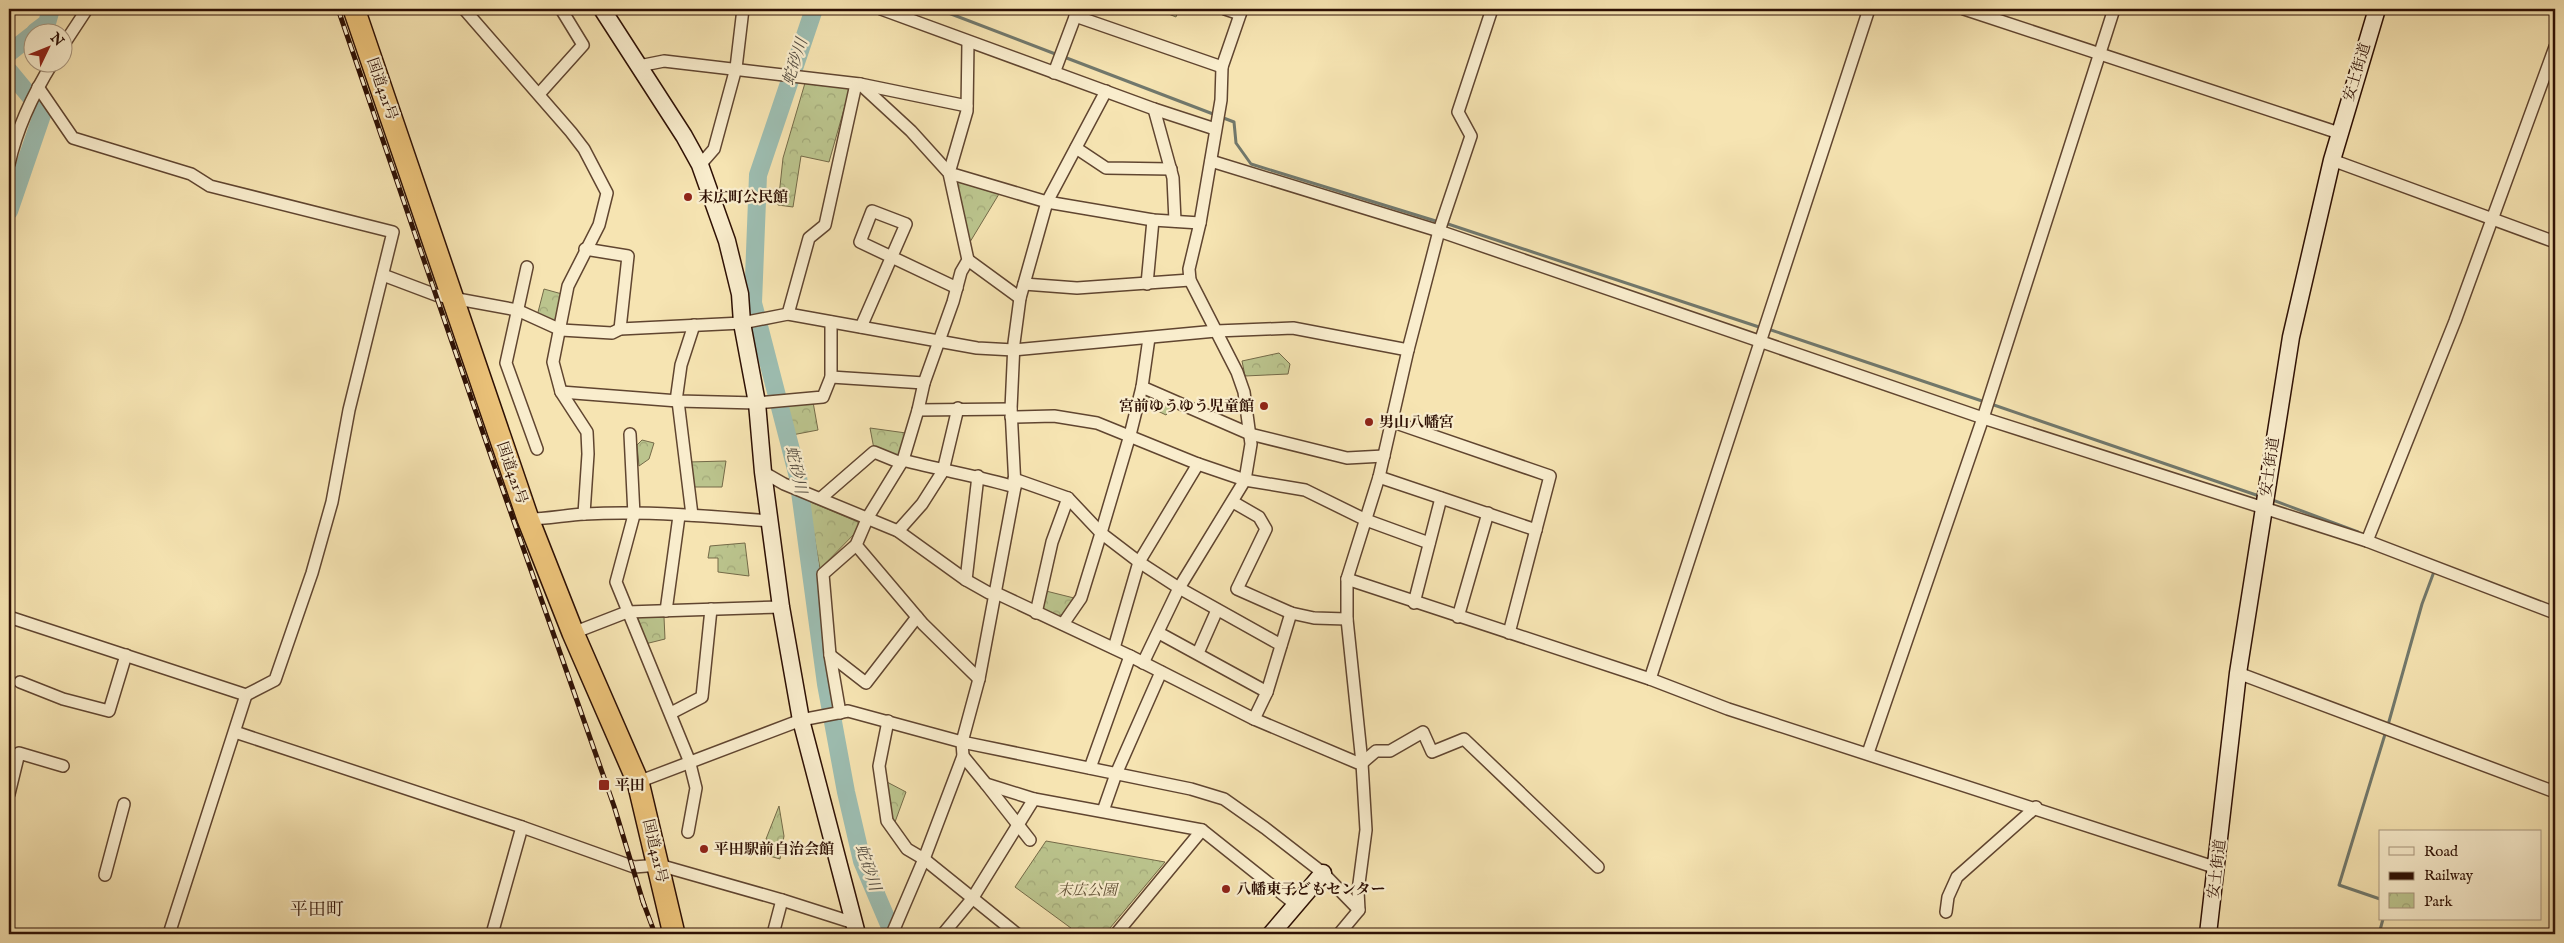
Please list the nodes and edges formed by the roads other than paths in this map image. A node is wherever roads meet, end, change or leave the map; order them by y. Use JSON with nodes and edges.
{"nodes":[{"id":1,"x":87,"y":9,"type":"edge"},
{"id":2,"x":354,"y":9,"type":"edge"},
{"id":3,"x":464,"y":9,"type":"edge"},
{"id":4,"x":561,"y":9,"type":"edge"},
{"id":5,"x":602,"y":9,"type":"edge"},
{"id":6,"x":743,"y":9,"type":"edge"},
{"id":7,"x":1225,"y":9,"type":"edge"},
{"id":8,"x":1492,"y":9,"type":"edge"},
{"id":9,"x":1869,"y":9,"type":"edge"},
{"id":10,"x":1964,"y":9,"type":"edge"},
{"id":11,"x":2114,"y":9,"type":"edge"},
{"id":12,"x":2377,"y":9,"type":"edge"},
{"id":13,"x":888,"y":10,"type":"edge"},
{"id":14,"x":1241,"y":11,"type":"edge"},
{"id":15,"x":1076,"y":12,"type":"edge"},
{"id":16,"x":72,"y":32,"type":"edge"},
{"id":17,"x":968,"y":42,"type":"junction"},
{"id":18,"x":2555,"y":47,"type":"edge"},
{"id":19,"x":2100,"y":54,"type":"junction"},
{"id":20,"x":639,"y":66,"type":"junction"},
{"id":21,"x":1222,"y":67,"type":"junction"},
{"id":22,"x":736,"y":68,"type":"junction"},
{"id":23,"x":47,"y":72,"type":"edge"},
{"id":24,"x":1054,"y":73,"type":"junction"},
{"id":25,"x":858,"y":84,"type":"junction"},
{"id":26,"x":38,"y":87,"type":"junction"},
{"id":27,"x":1106,"y":91,"type":"junction"},
{"id":28,"x":539,"y":94,"type":"junction"},
{"id":29,"x":967,"y":106,"type":"junction"},
{"id":30,"x":1154,"y":110,"type":"junction"},
{"id":31,"x":1215,"y":128,"type":"junction"},
{"id":32,"x":2339,"y":133,"type":"junction"},
{"id":33,"x":1076,"y":148,"type":"junction"},
{"id":34,"x":1211,"y":160,"type":"junction"},
{"id":35,"x":2332,"y":160,"type":"junction"},
{"id":36,"x":9,"y":164,"type":"edge"},
{"id":37,"x":700,"y":165,"type":"junction"},
{"id":38,"x":1171,"y":170,"type":"junction"},
{"id":39,"x":949,"y":173,"type":"junction"},
{"id":40,"x":1046,"y":202,"type":"junction"},
{"id":41,"x":2493,"y":218,"type":"junction"},
{"id":42,"x":1153,"y":220,"type":"junction"},
{"id":43,"x":1175,"y":221,"type":"junction"},
{"id":44,"x":1200,"y":223,"type":"junction"},
{"id":45,"x":1439,"y":231,"type":"junction"},
{"id":46,"x":2555,"y":242,"type":"edge"},
{"id":47,"x":585,"y":249,"type":"junction"},
{"id":48,"x":968,"y":260,"type":"junction"},
{"id":49,"x":527,"y":267,"type":"dead end"},
{"id":50,"x":383,"y":275,"type":"junction"},
{"id":51,"x":1190,"y":280,"type":"junction"},
{"id":52,"x":1024,"y":284,"type":"junction"},
{"id":53,"x":1147,"y":284,"type":"junction"},
{"id":54,"x":956,"y":288,"type":"junction"},
{"id":55,"x":1020,"y":298,"type":"junction"},
{"id":56,"x":454,"y":299,"type":"junction"},
{"id":57,"x":517,"y":310,"type":"junction"},
{"id":58,"x":788,"y":314,"type":"junction"},
{"id":59,"x":831,"y":322,"type":"junction"},
{"id":60,"x":742,"y":323,"type":"junction"},
{"id":61,"x":694,"y":325,"type":"junction"},
{"id":62,"x":861,"y":327,"type":"junction"},
{"id":63,"x":620,"y":329,"type":"junction"},
{"id":64,"x":561,"y":330,"type":"junction"},
{"id":65,"x":1216,"y":331,"type":"junction"},
{"id":66,"x":1149,"y":338,"type":"junction"},
{"id":67,"x":1760,"y":340,"type":"junction"},
{"id":68,"x":938,"y":342,"type":"junction"},
{"id":69,"x":1014,"y":350,"type":"junction"},
{"id":70,"x":1408,"y":350,"type":"junction"},
{"id":71,"x":832,"y":377,"type":"junction"},
{"id":72,"x":924,"y":383,"type":"junction"},
{"id":73,"x":1142,"y":387,"type":"junction"},
{"id":74,"x":561,"y":392,"type":"junction"},
{"id":75,"x":677,"y":401,"type":"junction"},
{"id":76,"x":758,"y":403,"type":"junction"},
{"id":77,"x":958,"y":408,"type":"junction"},
{"id":78,"x":918,"y":410,"type":"junction"},
{"id":79,"x":1011,"y":413,"type":"junction"},
{"id":80,"x":1983,"y":418,"type":"junction"},
{"id":81,"x":1393,"y":422,"type":"junction"},
{"id":82,"x":630,"y":434,"type":"dead end"},
{"id":83,"x":1250,"y":434,"type":"junction"},
{"id":84,"x":1130,"y":435,"type":"junction"},
{"id":85,"x":536,"y":449,"type":"dead end"},
{"id":86,"x":1384,"y":456,"type":"junction"},
{"id":87,"x":902,"y":462,"type":"junction"},
{"id":88,"x":1198,"y":464,"type":"junction"},
{"id":89,"x":942,"y":471,"type":"junction"},
{"id":90,"x":763,"y":472,"type":"junction"},
{"id":91,"x":978,"y":476,"type":"junction"},
{"id":92,"x":1379,"y":477,"type":"junction"},
{"id":93,"x":1245,"y":480,"type":"junction"},
{"id":94,"x":1014,"y":483,"type":"junction"},
{"id":95,"x":821,"y":498,"type":"junction"},
{"id":96,"x":1068,"y":498,"type":"junction"},
{"id":97,"x":1441,"y":498,"type":"junction"},
{"id":98,"x":1233,"y":502,"type":"junction"},
{"id":99,"x":2264,"y":507,"type":"junction"},
{"id":100,"x":1488,"y":513,"type":"junction"},
{"id":101,"x":584,"y":514,"type":"junction"},
{"id":102,"x":634,"y":514,"type":"junction"},
{"id":103,"x":692,"y":515,"type":"junction"},
{"id":104,"x":679,"y":516,"type":"junction"},
{"id":105,"x":868,"y":517,"type":"junction"},
{"id":106,"x":528,"y":519,"type":"junction"},
{"id":107,"x":1366,"y":520,"type":"junction"},
{"id":108,"x":770,"y":521,"type":"junction"},
{"id":109,"x":1536,"y":530,"type":"junction"},
{"id":110,"x":898,"y":531,"type":"junction"},
{"id":111,"x":1101,"y":533,"type":"junction"},
{"id":112,"x":2367,"y":541,"type":"junction"},
{"id":113,"x":1429,"y":543,"type":"junction"},
{"id":114,"x":856,"y":545,"type":"junction"},
{"id":115,"x":1140,"y":562,"type":"junction"},
{"id":116,"x":1347,"y":579,"type":"junction"},
{"id":117,"x":966,"y":580,"type":"junction"},
{"id":118,"x":1179,"y":588,"type":"junction"},
{"id":119,"x":996,"y":593,"type":"junction"},
{"id":120,"x":1414,"y":603,"type":"junction"},
{"id":121,"x":781,"y":608,"type":"junction"},
{"id":122,"x":711,"y":609,"type":"junction"},
{"id":123,"x":1217,"y":610,"type":"junction"},
{"id":124,"x":666,"y":611,"type":"junction"},
{"id":125,"x":627,"y":612,"type":"junction"},
{"id":126,"x":1036,"y":613,"type":"junction"},
{"id":127,"x":1291,"y":613,"type":"junction"},
{"id":128,"x":2555,"y":613,"type":"edge"},
{"id":129,"x":9,"y":617,"type":"edge"},
{"id":130,"x":918,"y":617,"type":"junction"},
{"id":131,"x":1458,"y":617,"type":"junction"},
{"id":132,"x":1347,"y":619,"type":"junction"},
{"id":133,"x":1063,"y":624,"type":"junction"},
{"id":134,"x":573,"y":633,"type":"junction"},
{"id":135,"x":1159,"y":633,"type":"junction"},
{"id":136,"x":1509,"y":633,"type":"junction"},
{"id":137,"x":1280,"y":645,"type":"junction"},
{"id":138,"x":1114,"y":648,"type":"junction"},
{"id":139,"x":1198,"y":653,"type":"junction"},
{"id":140,"x":126,"y":654,"type":"junction"},
{"id":141,"x":830,"y":656,"type":"junction"},
{"id":142,"x":1130,"y":656,"type":"junction"},
{"id":143,"x":1143,"y":662,"type":"junction"},
{"id":144,"x":1161,"y":672,"type":"junction"},
{"id":145,"x":2238,"y":673,"type":"junction"},
{"id":146,"x":979,"y":679,"type":"junction"},
{"id":147,"x":1650,"y":679,"type":"junction"},
{"id":148,"x":20,"y":682,"type":"dead end"},
{"id":149,"x":1267,"y":692,"type":"junction"},
{"id":150,"x":246,"y":695,"type":"junction"},
{"id":151,"x":671,"y":713,"type":"junction"},
{"id":152,"x":837,"y":714,"type":"junction"},
{"id":153,"x":1254,"y":719,"type":"junction"},
{"id":154,"x":801,"y":720,"type":"junction"},
{"id":155,"x":888,"y":721,"type":"junction"},
{"id":156,"x":235,"y":732,"type":"junction"},
{"id":157,"x":962,"y":742,"type":"junction"},
{"id":158,"x":1868,"y":753,"type":"junction"},
{"id":159,"x":963,"y":756,"type":"junction"},
{"id":160,"x":689,"y":760,"type":"junction"},
{"id":161,"x":1362,"y":763,"type":"junction"},
{"id":162,"x":62,"y":766,"type":"dead end"},
{"id":163,"x":1090,"y":768,"type":"junction"},
{"id":164,"x":1116,"y":774,"type":"junction"},
{"id":165,"x":638,"y":782,"type":"junction"},
{"id":166,"x":986,"y":784,"type":"junction"},
{"id":167,"x":2555,"y":792,"type":"edge"},
{"id":168,"x":9,"y":794,"type":"edge"},
{"id":169,"x":1034,"y":798,"type":"junction"},
{"id":170,"x":124,"y":804,"type":"dead end"},
{"id":171,"x":2036,"y":807,"type":"junction"},
{"id":172,"x":1103,"y":811,"type":"junction"},
{"id":173,"x":1017,"y":826,"type":"junction"},
{"id":174,"x":522,"y":827,"type":"junction"},
{"id":175,"x":1202,"y":830,"type":"junction"},
{"id":176,"x":688,"y":832,"type":"dead end"},
{"id":177,"x":1030,"y":840,"type":"dead end"},
{"id":178,"x":924,"y":859,"type":"junction"},
{"id":179,"x":659,"y":865,"type":"junction"},
{"id":180,"x":1598,"y":867,"type":"dead end"},
{"id":181,"x":2217,"y":868,"type":"junction"},
{"id":182,"x":1323,"y":873,"type":"junction"},
{"id":183,"x":105,"y":875,"type":"dead end"},
{"id":184,"x":972,"y":899,"type":"junction"},
{"id":185,"x":782,"y":900,"type":"junction"},
{"id":186,"x":1296,"y":904,"type":"junction"},
{"id":187,"x":1359,"y":910,"type":"junction"},
{"id":188,"x":1946,"y":912,"type":"dead end"},
{"id":189,"x":856,"y":929,"type":"edge"},
{"id":190,"x":169,"y":934,"type":"edge"},
{"id":191,"x":492,"y":934,"type":"edge"},
{"id":192,"x":674,"y":934,"type":"edge"},
{"id":193,"x":773,"y":934,"type":"edge"},
{"id":194,"x":892,"y":934,"type":"edge"},
{"id":195,"x":943,"y":934,"type":"edge"},
{"id":196,"x":1017,"y":934,"type":"edge"},
{"id":197,"x":1116,"y":934,"type":"edge"},
{"id":198,"x":1271,"y":934,"type":"edge"},
{"id":199,"x":1339,"y":934,"type":"edge"},
{"id":200,"x":2208,"y":934,"type":"edge"}],
"edges":[{"from":1,"to":16,"type":"street"},
{"from":2,"to":56,"type":"highway","name":"国道421号"},
{"from":3,"to":28,"type":"street"},
{"from":4,"to":28,"type":"street"},
{"from":5,"to":20,"type":"street"},
{"from":6,"to":22,"type":"street"},
{"from":7,"to":14,"type":"street"},
{"from":8,"to":45,"type":"street"},
{"from":9,"to":67,"type":"street"},
{"from":10,"to":19,"type":"street"},
{"from":11,"to":19,"type":"street"},
{"from":12,"to":32,"type":"street","name":"安土街道"},
{"from":13,"to":17,"type":"street"},
{"from":14,"to":21,"type":"street"},
{"from":15,"to":21,"type":"street"},
{"from":15,"to":24,"type":"street"},
{"from":17,"to":24,"type":"street"},
{"from":17,"to":29,"type":"street"},
{"from":18,"to":41,"type":"street"},
{"from":19,"to":32,"type":"street"},
{"from":19,"to":80,"type":"street"},
{"from":20,"to":22,"type":"street"},
{"from":20,"to":37,"type":"street"},
{"from":21,"to":31,"type":"street"},
{"from":22,"to":25,"type":"street"},
{"from":22,"to":37,"type":"street"},
{"from":23,"to":26,"type":"street"},
{"from":24,"to":27,"type":"street"},
{"from":25,"to":29,"type":"street"},
{"from":25,"to":39,"type":"street"},
{"from":25,"to":58,"type":"street"},
{"from":26,"to":36,"type":"street"},
{"from":26,"to":50,"type":"street"},
{"from":27,"to":30,"type":"street"},
{"from":27,"to":33,"type":"street"},
{"from":28,"to":47,"type":"street"},
{"from":29,"to":39,"type":"street"},
{"from":30,"to":31,"type":"street"},
{"from":30,"to":38,"type":"street"},
{"from":31,"to":34,"type":"street"},
{"from":32,"to":35,"type":"street","name":"安土街道"},
{"from":33,"to":38,"type":"street"},
{"from":33,"to":40,"type":"street"},
{"from":34,"to":44,"type":"street"},
{"from":34,"to":45,"type":"street"},
{"from":35,"to":41,"type":"street"},
{"from":35,"to":99,"type":"street","name":"安土街道"},
{"from":37,"to":60,"type":"street"},
{"from":38,"to":43,"type":"street"},
{"from":39,"to":40,"type":"street"},
{"from":39,"to":48,"type":"street"},
{"from":40,"to":42,"type":"street"},
{"from":40,"to":52,"type":"street"},
{"from":41,"to":46,"type":"street"},
{"from":41,"to":112,"type":"street"},
{"from":42,"to":43,"type":"street"},
{"from":42,"to":53,"type":"street"},
{"from":43,"to":44,"type":"street"},
{"from":44,"to":51,"type":"street"},
{"from":45,"to":67,"type":"street"},
{"from":45,"to":70,"type":"street"},
{"from":47,"to":63,"type":"street"},
{"from":47,"to":64,"type":"street"},
{"from":48,"to":54,"type":"street"},
{"from":48,"to":55,"type":"street"},
{"from":49,"to":57,"type":"street"},
{"from":50,"to":56,"type":"street"},
{"from":50,"to":150,"type":"street"},
{"from":51,"to":53,"type":"street"},
{"from":51,"to":65,"type":"street"},
{"from":52,"to":53,"type":"street"},
{"from":52,"to":55,"type":"street"},
{"from":54,"to":62,"type":"street"},
{"from":54,"to":68,"type":"street"},
{"from":55,"to":69,"type":"street"},
{"from":56,"to":57,"type":"street"},
{"from":56,"to":106,"type":"highway","name":"国道421号"},
{"from":57,"to":64,"type":"street"},
{"from":57,"to":85,"type":"street"},
{"from":58,"to":59,"type":"street"},
{"from":58,"to":60,"type":"street"},
{"from":59,"to":62,"type":"street"},
{"from":59,"to":71,"type":"street"},
{"from":60,"to":61,"type":"street"},
{"from":60,"to":76,"type":"street"},
{"from":61,"to":63,"type":"street"},
{"from":61,"to":75,"type":"street"},
{"from":62,"to":68,"type":"street"},
{"from":63,"to":64,"type":"street"},
{"from":64,"to":74,"type":"street"},
{"from":65,"to":66,"type":"street"},
{"from":65,"to":70,"type":"street"},
{"from":65,"to":83,"type":"street"},
{"from":66,"to":69,"type":"street"},
{"from":66,"to":73,"type":"street"},
{"from":67,"to":80,"type":"street"},
{"from":67,"to":147,"type":"street"},
{"from":68,"to":69,"type":"street"},
{"from":68,"to":72,"type":"street"},
{"from":69,"to":79,"type":"street"},
{"from":70,"to":81,"type":"street"},
{"from":71,"to":72,"type":"street"},
{"from":71,"to":76,"type":"street"},
{"from":72,"to":78,"type":"street"},
{"from":73,"to":83,"type":"street"},
{"from":73,"to":84,"type":"street"},
{"from":74,"to":75,"type":"street"},
{"from":74,"to":101,"type":"street"},
{"from":75,"to":76,"type":"street"},
{"from":75,"to":103,"type":"street"},
{"from":76,"to":90,"type":"street"},
{"from":77,"to":78,"type":"street"},
{"from":77,"to":79,"type":"street"},
{"from":77,"to":89,"type":"street"},
{"from":78,"to":87,"type":"street"},
{"from":79,"to":84,"type":"street"},
{"from":79,"to":94,"type":"street"},
{"from":80,"to":99,"type":"street"},
{"from":80,"to":158,"type":"street"},
{"from":81,"to":86,"type":"street"},
{"from":81,"to":109,"type":"street"},
{"from":82,"to":102,"type":"street"},
{"from":83,"to":86,"type":"street"},
{"from":83,"to":93,"type":"street"},
{"from":84,"to":88,"type":"street"},
{"from":84,"to":111,"type":"street"},
{"from":86,"to":92,"type":"street"},
{"from":87,"to":89,"type":"street"},
{"from":87,"to":95,"type":"street"},
{"from":87,"to":105,"type":"street"},
{"from":88,"to":93,"type":"street"},
{"from":88,"to":115,"type":"street"},
{"from":89,"to":91,"type":"street"},
{"from":89,"to":110,"type":"street"},
{"from":90,"to":95,"type":"street"},
{"from":90,"to":108,"type":"street"},
{"from":91,"to":94,"type":"street"},
{"from":91,"to":117,"type":"street"},
{"from":92,"to":97,"type":"street"},
{"from":92,"to":107,"type":"street"},
{"from":93,"to":98,"type":"street"},
{"from":93,"to":107,"type":"street"},
{"from":94,"to":96,"type":"street"},
{"from":94,"to":119,"type":"street"},
{"from":95,"to":105,"type":"street"},
{"from":96,"to":111,"type":"street"},
{"from":96,"to":126,"type":"street"},
{"from":97,"to":100,"type":"street"},
{"from":97,"to":113,"type":"street"},
{"from":98,"to":118,"type":"street"},
{"from":98,"to":127,"type":"street"},
{"from":99,"to":112,"type":"street"},
{"from":99,"to":145,"type":"street","name":"安土街道"},
{"from":100,"to":109,"type":"street"},
{"from":100,"to":131,"type":"street"},
{"from":101,"to":102,"type":"street"},
{"from":101,"to":106,"type":"street"},
{"from":102,"to":104,"type":"street"},
{"from":102,"to":125,"type":"street"},
{"from":103,"to":104,"type":"street"},
{"from":103,"to":108,"type":"street"},
{"from":104,"to":124,"type":"street"},
{"from":105,"to":110,"type":"street"},
{"from":105,"to":114,"type":"street"},
{"from":106,"to":134,"type":"highway","name":"国道421号"},
{"from":107,"to":113,"type":"street"},
{"from":107,"to":116,"type":"street"},
{"from":108,"to":121,"type":"street"},
{"from":109,"to":136,"type":"street"},
{"from":110,"to":117,"type":"street"},
{"from":111,"to":115,"type":"street"},
{"from":111,"to":133,"type":"street"},
{"from":112,"to":128,"type":"street"},
{"from":113,"to":120,"type":"street"},
{"from":114,"to":130,"type":"street"},
{"from":114,"to":141,"type":"street"},
{"from":115,"to":118,"type":"street"},
{"from":115,"to":138,"type":"street"},
{"from":116,"to":120,"type":"street"},
{"from":116,"to":132,"type":"street"},
{"from":117,"to":119,"type":"street"},
{"from":118,"to":123,"type":"street"},
{"from":118,"to":135,"type":"street"},
{"from":119,"to":126,"type":"street"},
{"from":119,"to":146,"type":"street"},
{"from":120,"to":131,"type":"street"},
{"from":121,"to":122,"type":"street"},
{"from":121,"to":154,"type":"street"},
{"from":122,"to":124,"type":"street"},
{"from":122,"to":151,"type":"street"},
{"from":123,"to":137,"type":"street"},
{"from":123,"to":139,"type":"street"},
{"from":124,"to":125,"type":"street"},
{"from":125,"to":134,"type":"street"},
{"from":125,"to":151,"type":"street"},
{"from":126,"to":133,"type":"street"},
{"from":127,"to":132,"type":"street"},
{"from":127,"to":137,"type":"street"},
{"from":129,"to":140,"type":"street"},
{"from":130,"to":141,"type":"street"},
{"from":130,"to":146,"type":"street"},
{"from":131,"to":136,"type":"street"},
{"from":132,"to":161,"type":"street"},
{"from":133,"to":138,"type":"street"},
{"from":134,"to":165,"type":"highway","name":"国道421号"},
{"from":135,"to":139,"type":"street"},
{"from":135,"to":143,"type":"street"},
{"from":136,"to":147,"type":"street"},
{"from":137,"to":149,"type":"street"},
{"from":138,"to":142,"type":"street"},
{"from":139,"to":149,"type":"street"},
{"from":140,"to":148,"type":"street"},
{"from":140,"to":150,"type":"street"},
{"from":141,"to":152,"type":"street"},
{"from":142,"to":143,"type":"street"},
{"from":142,"to":163,"type":"street"},
{"from":143,"to":144,"type":"street"},
{"from":144,"to":153,"type":"street"},
{"from":144,"to":164,"type":"street"},
{"from":145,"to":167,"type":"street"},
{"from":145,"to":181,"type":"street","name":"安土街道"},
{"from":146,"to":157,"type":"street"},
{"from":147,"to":158,"type":"street"},
{"from":149,"to":153,"type":"street"},
{"from":150,"to":156,"type":"street"},
{"from":151,"to":160,"type":"street"},
{"from":152,"to":154,"type":"street"},
{"from":152,"to":155,"type":"street"},
{"from":153,"to":161,"type":"street"},
{"from":154,"to":160,"type":"street"},
{"from":154,"to":189,"type":"street"},
{"from":155,"to":157,"type":"street"},
{"from":155,"to":178,"type":"street"},
{"from":156,"to":174,"type":"street"},
{"from":156,"to":190,"type":"street"},
{"from":157,"to":159,"type":"street"},
{"from":157,"to":163,"type":"street"},
{"from":158,"to":171,"type":"street"},
{"from":159,"to":166,"type":"street"},
{"from":159,"to":178,"type":"street"},
{"from":160,"to":165,"type":"street"},
{"from":160,"to":176,"type":"street"},
{"from":161,"to":180,"type":"street"},
{"from":161,"to":187,"type":"street"},
{"from":162,"to":168,"type":"street"},
{"from":163,"to":164,"type":"street"},
{"from":164,"to":172,"type":"street"},
{"from":164,"to":182,"type":"street"},
{"from":165,"to":179,"type":"highway","name":"国道421号"},
{"from":166,"to":169,"type":"street"},
{"from":166,"to":173,"type":"street"},
{"from":169,"to":172,"type":"street"},
{"from":169,"to":173,"type":"street"},
{"from":170,"to":183,"type":"street"},
{"from":171,"to":181,"type":"street"},
{"from":171,"to":188,"type":"street"},
{"from":172,"to":175,"type":"street"},
{"from":173,"to":177,"type":"street"},
{"from":173,"to":184,"type":"street"},
{"from":174,"to":179,"type":"street"},
{"from":174,"to":191,"type":"street"},
{"from":175,"to":186,"type":"street"},
{"from":175,"to":197,"type":"street"},
{"from":178,"to":184,"type":"street"},
{"from":178,"to":194,"type":"street"},
{"from":179,"to":185,"type":"street"},
{"from":179,"to":192,"type":"highway","name":"国道421号"},
{"from":181,"to":200,"type":"street","name":"安土街道"},
{"from":182,"to":186,"type":"street"},
{"from":182,"to":187,"type":"street"},
{"from":184,"to":195,"type":"street"},
{"from":184,"to":196,"type":"street"},
{"from":185,"to":189,"type":"street"},
{"from":185,"to":193,"type":"street"},
{"from":186,"to":198,"type":"street"},
{"from":187,"to":199,"type":"street"}]}
